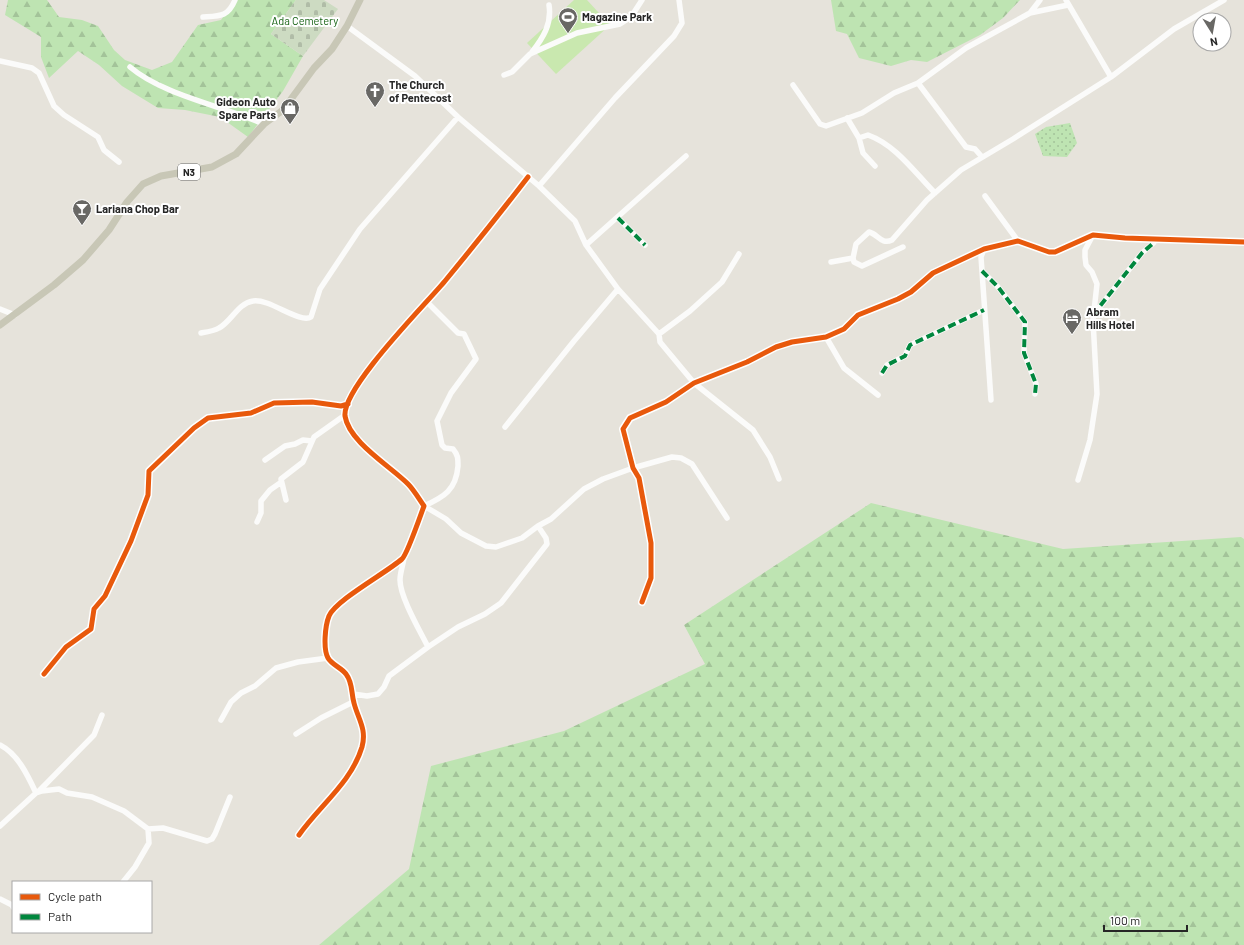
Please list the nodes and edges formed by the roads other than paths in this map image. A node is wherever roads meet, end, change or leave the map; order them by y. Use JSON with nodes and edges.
{"nodes":[{"id":1,"x":235,"y":0,"type":"edge"},
{"id":2,"x":360,"y":0,"type":"edge"},
{"id":3,"x":642,"y":0,"type":"edge"},
{"id":4,"x":679,"y":0,"type":"edge"},
{"id":5,"x":1040,"y":0,"type":"edge"},
{"id":6,"x":1224,"y":0,"type":"edge"},
{"id":7,"x":1067,"y":3,"type":"edge"},
{"id":8,"x":549,"y":5,"type":"dead end"},
{"id":9,"x":1030,"y":13,"type":"junction"},
{"id":10,"x":203,"y":17,"type":"dead end"},
{"id":11,"x":347,"y":26,"type":"junction"},
{"id":12,"x":530,"y":54,"type":"junction"},
{"id":13,"x":0,"y":61,"type":"edge"},
{"id":14,"x":130,"y":67,"type":"dead end"},
{"id":15,"x":504,"y":75,"type":"dead end"},
{"id":16,"x":1111,"y":77,"type":"junction"},
{"id":17,"x":918,"y":83,"type":"junction"},
{"id":18,"x":793,"y":84,"type":"dead end"},
{"id":19,"x":458,"y":117,"type":"junction"},
{"id":20,"x":847,"y":118,"type":"junction"},
{"id":21,"x":264,"y":124,"type":"junction"},
{"id":22,"x":859,"y":138,"type":"junction"},
{"id":23,"x":686,"y":156,"type":"dead end"},
{"id":24,"x":982,"y":157,"type":"junction"},
{"id":25,"x":120,"y":162,"type":"dead end"},
{"id":26,"x":875,"y":166,"type":"dead end"},
{"id":27,"x":528,"y":177,"type":"junction"},
{"id":28,"x":539,"y":186,"type":"junction"},
{"id":29,"x":935,"y":193,"type":"junction"},
{"id":30,"x":985,"y":196,"type":"dead end"},
{"id":31,"x":618,"y":218,"type":"junction"},
{"id":32,"x":1093,"y":235,"type":"junction"},
{"id":33,"x":1158,"y":239,"type":"junction"},
{"id":34,"x":1018,"y":241,"type":"junction"},
{"id":35,"x":1244,"y":242,"type":"edge"},
{"id":36,"x":586,"y":245,"type":"junction"},
{"id":37,"x":645,"y":245,"type":"dead end"},
{"id":38,"x":903,"y":247,"type":"dead end"},
{"id":39,"x":984,"y":250,"type":"junction"},
{"id":40,"x":739,"y":254,"type":"dead end"},
{"id":41,"x":974,"y":254,"type":"junction"},
{"id":42,"x":981,"y":256,"type":"junction"},
{"id":43,"x":853,"y":258,"type":"junction"},
{"id":44,"x":831,"y":262,"type":"dead end"},
{"id":45,"x":982,"y":271,"type":"junction"},
{"id":46,"x":618,"y":289,"type":"junction"},
{"id":47,"x":426,"y":301,"type":"junction"},
{"id":48,"x":0,"y":309,"type":"edge"},
{"id":49,"x":984,"y":310,"type":"junction"},
{"id":50,"x":15,"y":315,"type":"junction"},
{"id":51,"x":1093,"y":315,"type":"junction"},
{"id":52,"x":0,"y":325,"type":"edge"},
{"id":53,"x":201,"y":333,"type":"dead end"},
{"id":54,"x":659,"y":334,"type":"junction"},
{"id":55,"x":826,"y":337,"type":"junction"},
{"id":56,"x":882,"y":373,"type":"dead end"},
{"id":57,"x":694,"y":382,"type":"junction"},
{"id":58,"x":1035,"y":394,"type":"dead end"},
{"id":59,"x":878,"y":395,"type":"dead end"},
{"id":60,"x":991,"y":400,"type":"dead end"},
{"id":61,"x":348,"y":404,"type":"junction"},
{"id":62,"x":345,"y":415,"type":"junction"},
{"id":63,"x":505,"y":427,"type":"dead end"},
{"id":64,"x":312,"y":441,"type":"junction"},
{"id":65,"x":265,"y":460,"type":"dead end"},
{"id":66,"x":633,"y":468,"type":"junction"},
{"id":67,"x":779,"y":479,"type":"dead end"},
{"id":68,"x":1078,"y":480,"type":"dead end"},
{"id":69,"x":280,"y":483,"type":"junction"},
{"id":70,"x":286,"y":500,"type":"dead end"},
{"id":71,"x":424,"y":506,"type":"junction"},
{"id":72,"x":727,"y":518,"type":"dead end"},
{"id":73,"x":257,"y":522,"type":"dead end"},
{"id":74,"x":538,"y":526,"type":"junction"},
{"id":75,"x":404,"y":558,"type":"junction"},
{"id":76,"x":642,"y":602,"type":"dead end"},
{"id":77,"x":428,"y":647,"type":"junction"},
{"id":78,"x":328,"y":658,"type":"junction"},
{"id":79,"x":44,"y":674,"type":"dead end"},
{"id":80,"x":353,"y":694,"type":"junction"},
{"id":81,"x":353,"y":702,"type":"junction"},
{"id":82,"x":102,"y":715,"type":"dead end"},
{"id":83,"x":221,"y":720,"type":"dead end"},
{"id":84,"x":296,"y":734,"type":"dead end"},
{"id":85,"x":0,"y":745,"type":"edge"},
{"id":86,"x":36,"y":793,"type":"junction"},
{"id":87,"x":230,"y":797,"type":"dead end"},
{"id":88,"x":0,"y":826,"type":"edge"},
{"id":89,"x":148,"y":829,"type":"junction"},
{"id":90,"x":299,"y":835,"type":"dead end"},
{"id":91,"x":124,"y":881,"type":"edge"},
{"id":92,"x":0,"y":899,"type":"edge"},
{"id":93,"x":12,"y":905,"type":"edge"}],
"edges":[{"from":1,"to":10,"type":"street"},
{"from":2,"to":11,"type":"main road","number":"N3"},
{"from":3,"to":12,"type":"street"},
{"from":4,"to":28,"type":"street"},
{"from":5,"to":9,"type":"street"},
{"from":6,"to":16,"type":"street"},
{"from":7,"to":9,"type":"street"},
{"from":7,"to":16,"type":"street"},
{"from":8,"to":12,"type":"street"},
{"from":9,"to":17,"type":"street"},
{"from":11,"to":19,"type":"street"},
{"from":11,"to":21,"type":"main road","number":"N3"},
{"from":12,"to":15,"type":"street"},
{"from":13,"to":25,"type":"street"},
{"from":14,"to":21,"type":"street"},
{"from":16,"to":24,"type":"street"},
{"from":17,"to":20,"type":"street"},
{"from":17,"to":24,"type":"street"},
{"from":18,"to":20,"type":"street"},
{"from":19,"to":27,"type":"street"},
{"from":19,"to":53,"type":"street"},
{"from":20,"to":22,"type":"street"},
{"from":21,"to":50,"type":"main road","number":"N3"},
{"from":22,"to":26,"type":"street"},
{"from":22,"to":29,"type":"street"},
{"from":23,"to":31,"type":"street"},
{"from":24,"to":29,"type":"street"},
{"from":27,"to":28,"type":"street"},
{"from":27,"to":47,"type":"street"},
{"from":28,"to":36,"type":"street"},
{"from":29,"to":43,"type":"street"},
{"from":30,"to":34,"type":"street"},
{"from":31,"to":36,"type":"street"},
{"from":31,"to":37,"type":"street"},
{"from":32,"to":33,"type":"street"},
{"from":32,"to":34,"type":"street"},
{"from":32,"to":51,"type":"street"},
{"from":33,"to":35,"type":"street"},
{"from":33,"to":51,"type":"street"},
{"from":34,"to":39,"type":"street"},
{"from":36,"to":46,"type":"street"},
{"from":38,"to":43,"type":"street"},
{"from":39,"to":41,"type":"street"},
{"from":39,"to":42,"type":"street"},
{"from":40,"to":54,"type":"street"},
{"from":41,"to":42,"type":"street"},
{"from":41,"to":55,"type":"street"},
{"from":42,"to":45,"type":"street"},
{"from":43,"to":44,"type":"street"},
{"from":45,"to":49,"type":"street"},
{"from":45,"to":58,"type":"street"},
{"from":46,"to":54,"type":"street"},
{"from":46,"to":63,"type":"street"},
{"from":47,"to":61,"type":"street"},
{"from":47,"to":71,"type":"street"},
{"from":48,"to":50,"type":"street"},
{"from":49,"to":56,"type":"street"},
{"from":49,"to":60,"type":"street"},
{"from":50,"to":52,"type":"main road","number":"N3"},
{"from":51,"to":68,"type":"street"},
{"from":54,"to":57,"type":"street"},
{"from":55,"to":57,"type":"street"},
{"from":55,"to":59,"type":"street"},
{"from":57,"to":66,"type":"street"},
{"from":57,"to":67,"type":"street"},
{"from":61,"to":62,"type":"street"},
{"from":61,"to":79,"type":"street"},
{"from":62,"to":64,"type":"street"},
{"from":62,"to":71,"type":"street"},
{"from":64,"to":65,"type":"street"},
{"from":64,"to":69,"type":"street"},
{"from":66,"to":72,"type":"street"},
{"from":66,"to":74,"type":"street"},
{"from":66,"to":76,"type":"street"},
{"from":69,"to":70,"type":"street"},
{"from":69,"to":73,"type":"street"},
{"from":71,"to":74,"type":"street"},
{"from":71,"to":75,"type":"street"},
{"from":74,"to":77,"type":"street"},
{"from":75,"to":77,"type":"street"},
{"from":75,"to":78,"type":"street"},
{"from":77,"to":80,"type":"street"},
{"from":78,"to":80,"type":"street"},
{"from":78,"to":83,"type":"street"},
{"from":80,"to":81,"type":"street"},
{"from":81,"to":84,"type":"street"},
{"from":81,"to":90,"type":"street"},
{"from":82,"to":86,"type":"street"},
{"from":85,"to":86,"type":"street"},
{"from":86,"to":88,"type":"street"},
{"from":86,"to":89,"type":"street"},
{"from":87,"to":89,"type":"street"},
{"from":89,"to":91,"type":"street"},
{"from":92,"to":93,"type":"street"}]}
